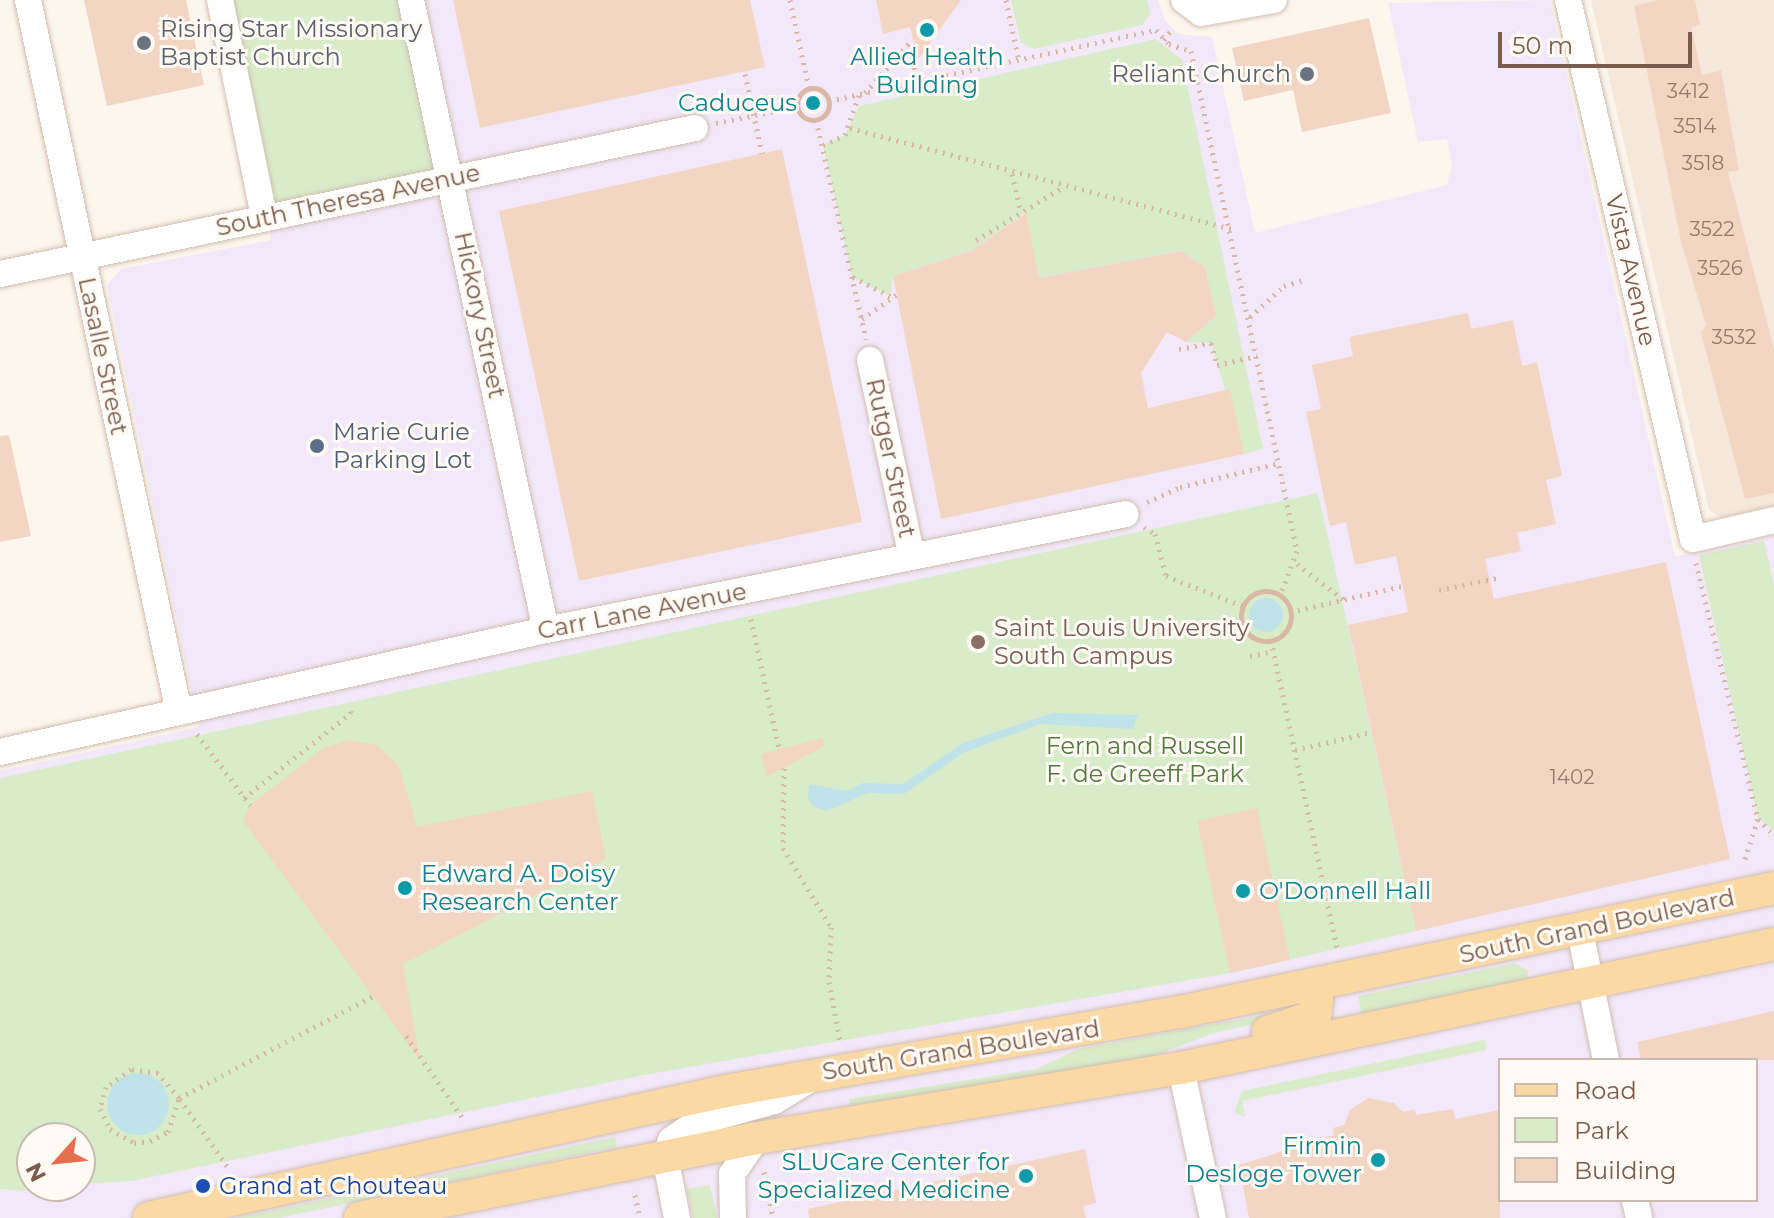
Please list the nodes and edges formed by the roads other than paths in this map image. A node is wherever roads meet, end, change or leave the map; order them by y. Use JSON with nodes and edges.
{"nodes":[{"id":1,"x":28,"y":0,"type":"edge"},
{"id":2,"x":220,"y":0,"type":"edge"},
{"id":3,"x":411,"y":0,"type":"edge"},
{"id":4,"x":1274,"y":0,"type":"edge"},
{"id":5,"x":1568,"y":0,"type":"edge"},
{"id":6,"x":1186,"y":4,"type":"edge"},
{"id":7,"x":695,"y":128,"type":"road end"},
{"id":8,"x":451,"y":179,"type":"junction"},
{"id":9,"x":264,"y":216,"type":"junction"},
{"id":10,"x":82,"y":256,"type":"junction"},
{"id":11,"x":0,"y":274,"type":"edge"},
{"id":12,"x":870,"y":360,"type":"road end"},
{"id":13,"x":1126,"y":514,"type":"road end"},
{"id":14,"x":1774,"y":520,"type":"edge"},
{"id":15,"x":912,"y":557,"type":"junction"},
{"id":16,"x":546,"y":630,"type":"junction"},
{"id":17,"x":179,"y":712,"type":"junction"},
{"id":18,"x":0,"y":752,"type":"edge"},
{"id":19,"x":1774,"y":888,"type":"edge"},
{"id":20,"x":1580,"y":931,"type":"junction"},
{"id":21,"x":1774,"y":944,"type":"edge"},
{"id":22,"x":1591,"y":985,"type":"junction"},
{"id":23,"x":1309,"y":987,"type":"junction"},
{"id":24,"x":1606,"y":1058,"type":"edge"},
{"id":25,"x":1181,"y":1068,"type":"junction"},
{"id":26,"x":819,"y":1073,"type":"junction"},
{"id":27,"x":760,"y":1153,"type":"junction"},
{"id":28,"x":665,"y":1156,"type":"junction"},
{"id":29,"x":149,"y":1218,"type":"edge"},
{"id":30,"x":360,"y":1218,"type":"edge"},
{"id":31,"x":677,"y":1218,"type":"edge"},
{"id":32,"x":733,"y":1218,"type":"edge"},
{"id":33,"x":1213,"y":1218,"type":"edge"}],
"edges":[{"from":1,"to":10,"type":"street","name":"Lasalle Street"},
{"from":2,"to":9,"type":"street"},
{"from":3,"to":8,"type":"street","name":"Hickory Street"},
{"from":4,"to":6,"type":"street"},
{"from":5,"to":14,"type":"street","name":"Vista Avenue"},
{"from":7,"to":8,"type":"street","name":"South Theresa Avenue"},
{"from":8,"to":9,"type":"street","name":"South Theresa Avenue"},
{"from":8,"to":16,"type":"street","name":"Hickory Street"},
{"from":9,"to":10,"type":"street","name":"South Theresa Avenue"},
{"from":10,"to":11,"type":"street","name":"South Theresa Avenue"},
{"from":10,"to":17,"type":"street","name":"Lasalle Street"},
{"from":12,"to":15,"type":"street","name":"Rutger Street"},
{"from":13,"to":15,"type":"street","name":"Carr Lane Avenue"},
{"from":15,"to":16,"type":"street","name":"Carr Lane Avenue"},
{"from":16,"to":17,"type":"street","name":"Carr Lane Avenue"},
{"from":17,"to":18,"type":"street","name":"Carr Lane Avenue"},
{"from":19,"to":20,"type":"main road","name":"South Grand Boulevard"},
{"from":20,"to":22,"type":"street"},
{"from":20,"to":23,"type":"main road","name":"South Grand Boulevard"},
{"from":21,"to":22,"type":"main road"},
{"from":22,"to":24,"type":"street"},
{"from":22,"to":25,"type":"main road"},
{"from":23,"to":25,"type":"main road"},
{"from":23,"to":26,"type":"main road","name":"South Grand Boulevard"},
{"from":25,"to":27,"type":"main road"},
{"from":25,"to":33,"type":"street"},
{"from":26,"to":28,"type":"street"},
{"from":26,"to":29,"type":"main road","name":"South Grand Boulevard"},
{"from":27,"to":28,"type":"main road"},
{"from":27,"to":32,"type":"street"},
{"from":28,"to":30,"type":"main road"},
{"from":28,"to":31,"type":"street"}]}
